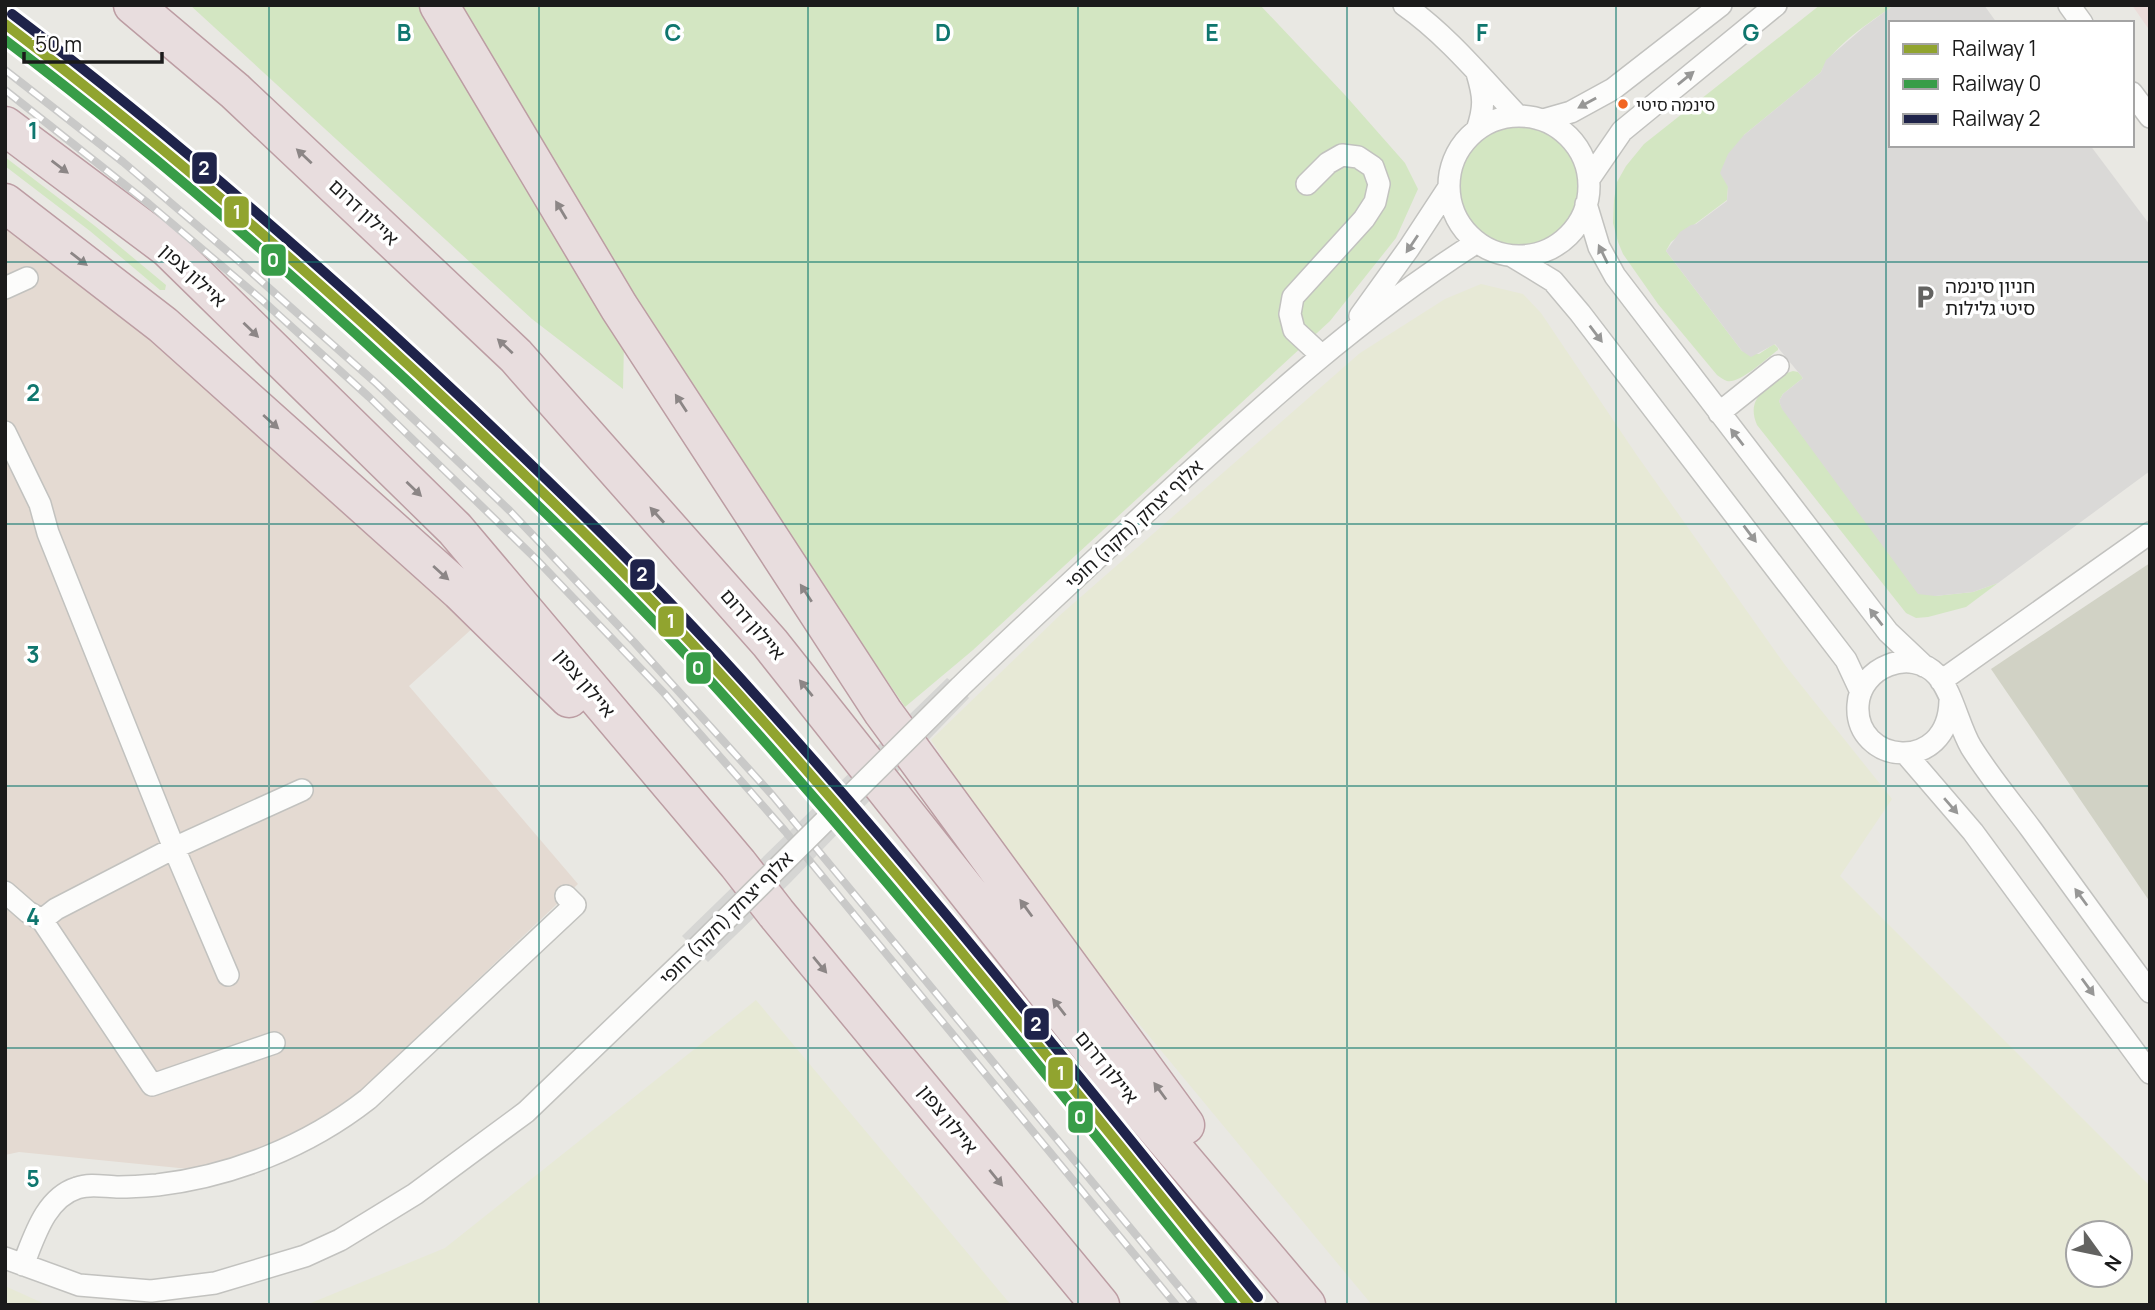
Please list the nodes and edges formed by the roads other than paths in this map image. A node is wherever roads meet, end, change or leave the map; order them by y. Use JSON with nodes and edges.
{"nodes":[{"id":1,"x":133,"y":5,"type":"edge"},
{"id":2,"x":439,"y":5,"type":"edge"},
{"id":3,"x":1721,"y":5,"type":"edge"},
{"id":4,"x":1776,"y":5,"type":"edge"},
{"id":5,"x":2069,"y":5,"type":"edge"},
{"id":6,"x":1416,"y":8,"type":"edge"},
{"id":7,"x":2081,"y":21,"type":"edge"},
{"id":8,"x":1476,"y":71,"type":"junction"},
{"id":9,"x":2134,"y":96,"type":"edge"},
{"id":10,"x":1518,"y":116,"type":"junction"},
{"id":11,"x":2150,"y":117,"type":"edge"},
{"id":12,"x":1543,"y":120,"type":"junction"},
{"id":13,"x":5,"y":126,"type":"edge"},
{"id":14,"x":1477,"y":130,"type":"junction"},
{"id":15,"x":1589,"y":179,"type":"junction"},
{"id":16,"x":1307,"y":184,"type":"dead end"},
{"id":17,"x":1449,"y":187,"type":"junction"},
{"id":18,"x":5,"y":203,"type":"edge"},
{"id":19,"x":1587,"y":204,"type":"junction"},
{"id":20,"x":1477,"y":242,"type":"junction"},
{"id":21,"x":1512,"y":256,"type":"junction"},
{"id":22,"x":27,"y":278,"type":"dead end"},
{"id":23,"x":5,"y":288,"type":"edge"},
{"id":24,"x":1346,"y":334,"type":"junction"},
{"id":25,"x":1321,"y":355,"type":"junction"},
{"id":26,"x":1778,"y":366,"type":"dead end"},
{"id":27,"x":1719,"y":413,"type":"junction"},
{"id":28,"x":5,"y":432,"type":"edge"},
{"id":29,"x":2150,"y":533,"type":"edge"},
{"id":30,"x":1924,"y":666,"type":"junction"},
{"id":31,"x":1941,"y":681,"type":"junction"},
{"id":32,"x":1861,"y":692,"type":"junction"},
{"id":33,"x":1950,"y":701,"type":"junction"},
{"id":34,"x":1906,"y":754,"type":"junction"},
{"id":35,"x":302,"y":790,"type":"dead end"},
{"id":36,"x":174,"y":848,"type":"junction"},
{"id":37,"x":738,"y":864,"type":"junction"},
{"id":38,"x":5,"y":892,"type":"edge"},
{"id":39,"x":566,"y":896,"type":"dead end"},
{"id":40,"x":42,"y":920,"type":"junction"},
{"id":41,"x":228,"y":975,"type":"dead end"},
{"id":42,"x":2150,"y":992,"type":"edge"},
{"id":43,"x":274,"y":1043,"type":"dead end"},
{"id":44,"x":2150,"y":1073,"type":"edge"},
{"id":45,"x":14,"y":1261,"type":"edge"},
{"id":46,"x":1100,"y":1305,"type":"edge"},
{"id":47,"x":1306,"y":1305,"type":"edge"},
{"id":48,"x":1316,"y":1305,"type":"edge"}],
"edges":[{"from":47,"to":1,"type":"highway","name":"איילון דרום","one_way":true},
{"from":48,"to":2,"type":"highway","one_way":true},
{"from":3,"to":12,"type":"street","one_way":true},
{"from":15,"to":4,"type":"street","one_way":true},
{"from":5,"to":7,"type":"street"},
{"from":6,"to":8,"type":"street"},
{"from":8,"to":10,"type":"street"},
{"from":8,"to":14,"type":"street"},
{"from":9,"to":11,"type":"street"},
{"from":10,"to":12,"type":"street"},
{"from":10,"to":14,"type":"street"},
{"from":12,"to":15,"type":"street"},
{"from":13,"to":37,"type":"highway","name":"איילון צפון","one_way":true},
{"from":14,"to":17,"type":"street"},
{"from":15,"to":19,"type":"street"},
{"from":16,"to":25,"type":"street"},
{"from":17,"to":20,"type":"street"},
{"from":17,"to":24,"type":"street","name":"אלוף יצחק (חקה) חופי","one_way":true},
{"from":18,"to":37,"type":"highway","one_way":true},
{"from":19,"to":21,"type":"street"},
{"from":27,"to":19,"type":"street","one_way":true},
{"from":20,"to":21,"type":"street"},
{"from":20,"to":24,"type":"street","name":"אלוף יצחק (חקה) חופי"},
{"from":21,"to":32,"type":"street","one_way":true},
{"from":22,"to":23,"type":"street"},
{"from":24,"to":25,"type":"street","name":"אלוף יצחק (חקה) חופי"},
{"from":25,"to":45,"type":"street","name":"אלוף יצחק (חקה) חופי","bridge":true},
{"from":26,"to":27,"type":"street"},
{"from":30,"to":27,"type":"street","one_way":true},
{"from":28,"to":36,"type":"street"},
{"from":29,"to":31,"type":"street"},
{"from":30,"to":31,"type":"street"},
{"from":30,"to":32,"type":"street"},
{"from":31,"to":33,"type":"street"},
{"from":32,"to":34,"type":"street"},
{"from":33,"to":34,"type":"street"},
{"from":42,"to":33,"type":"street","one_way":true},
{"from":34,"to":44,"type":"street","one_way":true},
{"from":35,"to":36,"type":"street"},
{"from":36,"to":40,"type":"street"},
{"from":36,"to":41,"type":"street"},
{"from":37,"to":46,"type":"highway","name":"איילון צפון","one_way":true},
{"from":38,"to":40,"type":"street"},
{"from":39,"to":45,"type":"street"},
{"from":40,"to":43,"type":"street"}]}
